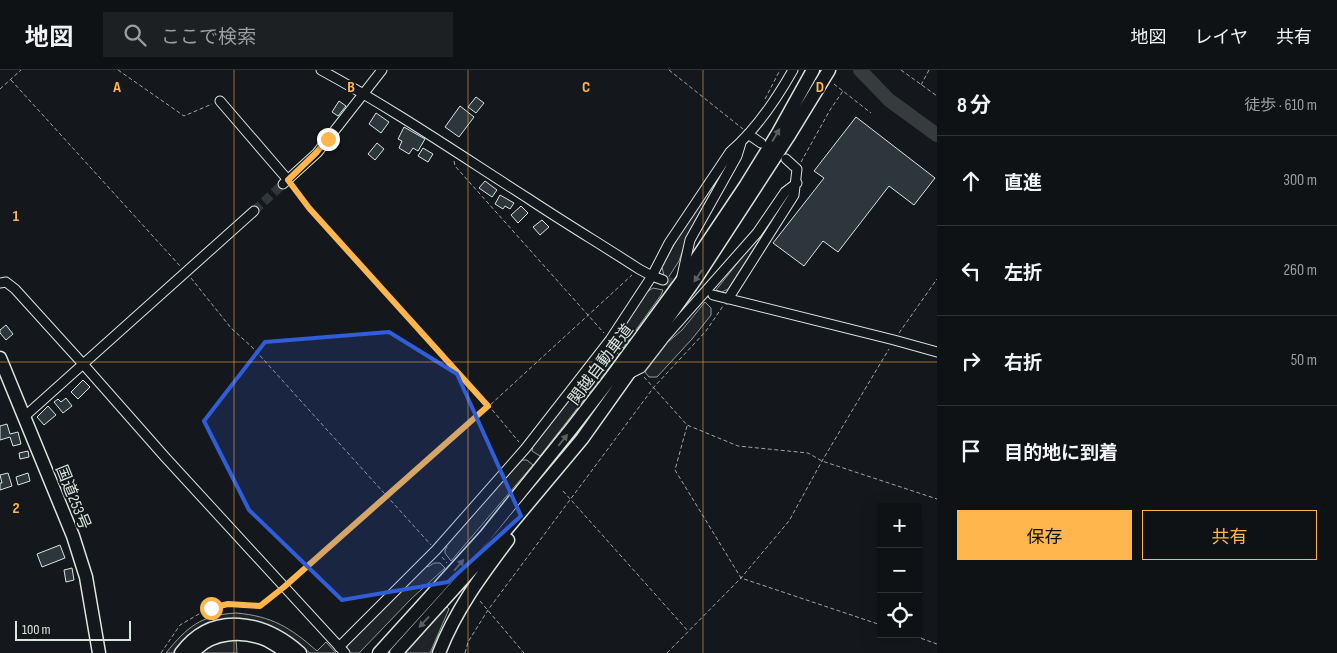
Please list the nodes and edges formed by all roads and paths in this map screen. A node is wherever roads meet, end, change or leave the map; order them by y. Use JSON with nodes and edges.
{"nodes":[{"id":1,"x":21,"y":70,"type":"edge"},
{"id":2,"x":118,"y":70,"type":"edge"},
{"id":3,"x":321,"y":70,"type":"edge"},
{"id":4,"x":382,"y":70,"type":"edge"},
{"id":5,"x":669,"y":70,"type":"edge"},
{"id":6,"x":792,"y":70,"type":"edge"},
{"id":7,"x":813,"y":70,"type":"edge"},
{"id":8,"x":901,"y":70,"type":"edge"},
{"id":9,"x":929,"y":70,"type":"edge"},
{"id":10,"x":829,"y":75,"type":"edge"},
{"id":11,"x":11,"y":80,"type":"junction"},
{"id":12,"x":921,"y":85,"type":"junction"},
{"id":13,"x":0,"y":89,"type":"edge"},
{"id":14,"x":843,"y":91,"type":"junction"},
{"id":15,"x":364,"y":93,"type":"junction"},
{"id":16,"x":937,"y":96,"type":"edge"},
{"id":17,"x":220,"y":101,"type":"joint"},
{"id":18,"x":871,"y":113,"type":"dead end"},
{"id":19,"x":748,"y":134,"type":"junction"},
{"id":20,"x":741,"y":142,"type":"junction"},
{"id":21,"x":761,"y":143,"type":"dead end"},
{"id":22,"x":452,"y":148,"type":"junction"},
{"id":23,"x":786,"y":159,"type":"dead end"},
{"id":24,"x":798,"y":169,"type":"junction"},
{"id":25,"x":285,"y":182,"type":"junction"},
{"id":26,"x":797,"y":183,"type":"junction"},
{"id":27,"x":254,"y":211,"type":"tunnel mouth"},
{"id":28,"x":638,"y":268,"type":"junction"},
{"id":29,"x":186,"y":272,"type":"junction"},
{"id":30,"x":652,"y":276,"type":"junction"},
{"id":31,"x":937,"y":279,"type":"edge"},
{"id":32,"x":663,"y":280,"type":"tunnel mouth"},
{"id":33,"x":681,"y":282,"type":"junction"},
{"id":34,"x":0,"y":283,"type":"edge"},
{"id":35,"x":713,"y":295,"type":"tunnel mouth"},
{"id":36,"x":728,"y":299,"type":"junction"},
{"id":37,"x":588,"y":315,"type":"junction"},
{"id":38,"x":610,"y":340,"type":"junction"},
{"id":39,"x":894,"y":340,"type":"junction"},
{"id":40,"x":937,"y":352,"type":"edge"},
{"id":41,"x":0,"y":358,"type":"edge"},
{"id":42,"x":83,"y":364,"type":"junction"},
{"id":43,"x":626,"y":375,"type":"junction"},
{"id":44,"x":644,"y":377,"type":"dead end"},
{"id":45,"x":654,"y":387,"type":"junction"},
{"id":46,"x":488,"y":406,"type":"junction"},
{"id":47,"x":24,"y":417,"type":"junction"},
{"id":48,"x":687,"y":425,"type":"junction"},
{"id":49,"x":582,"y":439,"type":"junction"},
{"id":50,"x":520,"y":444,"type":"dead end"},
{"id":51,"x":822,"y":461,"type":"junction"},
{"id":52,"x":563,"y":491,"type":"dead end"},
{"id":53,"x":387,"y":497,"type":"junction"},
{"id":54,"x":937,"y":499,"type":"edge"},
{"id":55,"x":571,"y":500,"type":"junction"},
{"id":56,"x":436,"y":550,"type":"junction"},
{"id":57,"x":741,"y":578,"type":"junction"},
{"id":58,"x":284,"y":587,"type":"junction"},
{"id":59,"x":440,"y":587,"type":"junction"},
{"id":60,"x":480,"y":601,"type":"dead end"},
{"id":61,"x":488,"y":610,"type":"junction"},
{"id":62,"x":877,"y":624,"type":"edge"},
{"id":63,"x":688,"y":632,"type":"junction"},
{"id":64,"x":920,"y":638,"type":"edge"},
{"id":65,"x":937,"y":644,"type":"edge"},
{"id":66,"x":342,"y":650,"type":"edge"},
{"id":67,"x":99,"y":653,"type":"edge"},
{"id":68,"x":161,"y":653,"type":"edge"},
{"id":69,"x":181,"y":653,"type":"edge"},
{"id":70,"x":193,"y":653,"type":"edge"},
{"id":71,"x":287,"y":653,"type":"edge"},
{"id":72,"x":300,"y":653,"type":"edge"},
{"id":73,"x":374,"y":653,"type":"edge"},
{"id":74,"x":379,"y":653,"type":"edge"},
{"id":75,"x":396,"y":653,"type":"edge"},
{"id":76,"x":439,"y":653,"type":"edge"},
{"id":77,"x":465,"y":653,"type":"edge"},
{"id":78,"x":524,"y":653,"type":"edge"},
{"id":79,"x":667,"y":653,"type":"edge"}],
"edges":[{"from":1,"to":11,"type":"path"},
{"from":2,"to":17,"type":"path"},
{"from":3,"to":15,"type":"street"},
{"from":4,"to":15,"type":"street"},
{"from":5,"to":19,"type":"path"},
{"from":6,"to":19,"type":"street"},
{"from":33,"to":7,"type":"highway","name":"関越自動車道","one_way":true},
{"from":8,"to":12,"type":"path"},
{"from":9,"to":12,"type":"path"},
{"from":10,"to":14,"type":"path"},
{"from":10,"to":43,"type":"highway","name":"関越自動車道","one_way":true},
{"from":11,"to":13,"type":"path"},
{"from":11,"to":29,"type":"path"},
{"from":12,"to":16,"type":"path"},
{"from":14,"to":18,"type":"path"},
{"from":14,"to":24,"type":"path"},
{"from":15,"to":22,"type":"street"},
{"from":15,"to":25,"type":"street"},
{"from":17,"to":25,"type":"street"},
{"from":19,"to":20,"type":"street"},
{"from":19,"to":21,"type":"street"},
{"from":20,"to":30,"type":"street"},
{"from":20,"to":33,"type":"street"},
{"from":22,"to":28,"type":"street"},
{"from":22,"to":37,"type":"path"},
{"from":23,"to":24,"type":"street"},
{"from":24,"to":26,"type":"street"},
{"from":25,"to":46,"type":"path"},
{"from":26,"to":36,"type":"street"},
{"from":26,"to":43,"type":"street"},
{"from":27,"to":29,"type":"street"},
{"from":28,"to":30,"type":"street"},
{"from":28,"to":37,"type":"path"},
{"from":29,"to":42,"type":"street"},
{"from":29,"to":53,"type":"path"},
{"from":30,"to":32,"type":"street"},
{"from":30,"to":38,"type":"street"},
{"from":31,"to":39,"type":"path"},
{"from":59,"to":33,"type":"highway","name":"関越自動車道","one_way":true},
{"from":34,"to":42,"type":"street"},
{"from":35,"to":36,"type":"street"},
{"from":36,"to":39,"type":"street"},
{"from":36,"to":45,"type":"path"},
{"from":37,"to":38,"type":"path"},
{"from":37,"to":46,"type":"path"},
{"from":38,"to":56,"type":"street"},
{"from":39,"to":40,"type":"street"},
{"from":39,"to":51,"type":"path"},
{"from":41,"to":47,"type":"highway","name":"国道253号"},
{"from":42,"to":47,"type":"street"},
{"from":42,"to":58,"type":"street"},
{"from":43,"to":49,"type":"highway","name":"関越自動車道"},
{"from":44,"to":45,"type":"path"},
{"from":45,"to":48,"type":"path"},
{"from":45,"to":55,"type":"path"},
{"from":46,"to":50,"type":"path"},
{"from":46,"to":53,"type":"path"},
{"from":47,"to":67,"type":"highway","name":"国道253号"},
{"from":48,"to":51,"type":"path"},
{"from":48,"to":57,"type":"path"},
{"from":49,"to":75,"type":"highway","name":"関越自動車道","one_way":true},
{"from":49,"to":76,"type":"highway"},
{"from":51,"to":54,"type":"path"},
{"from":51,"to":57,"type":"path"},
{"from":52,"to":55,"type":"path"},
{"from":53,"to":56,"type":"path"},
{"from":53,"to":58,"type":"path"},
{"from":55,"to":61,"type":"path"},
{"from":55,"to":63,"type":"path"},
{"from":56,"to":66,"type":"street"},
{"from":57,"to":62,"type":"path"},
{"from":57,"to":63,"type":"path"},
{"from":58,"to":66,"type":"street"},
{"from":58,"to":68,"type":"path"},
{"from":59,"to":73,"type":"highway"},
{"from":59,"to":74,"type":"highway","name":"関越自動車道"},
{"from":60,"to":61,"type":"path"},
{"from":61,"to":77,"type":"path"},
{"from":61,"to":78,"type":"path"},
{"from":63,"to":79,"type":"path"},
{"from":64,"to":65,"type":"path"},
{"from":69,"to":72,"type":"highway"},
{"from":70,"to":71,"type":"highway"}]}
